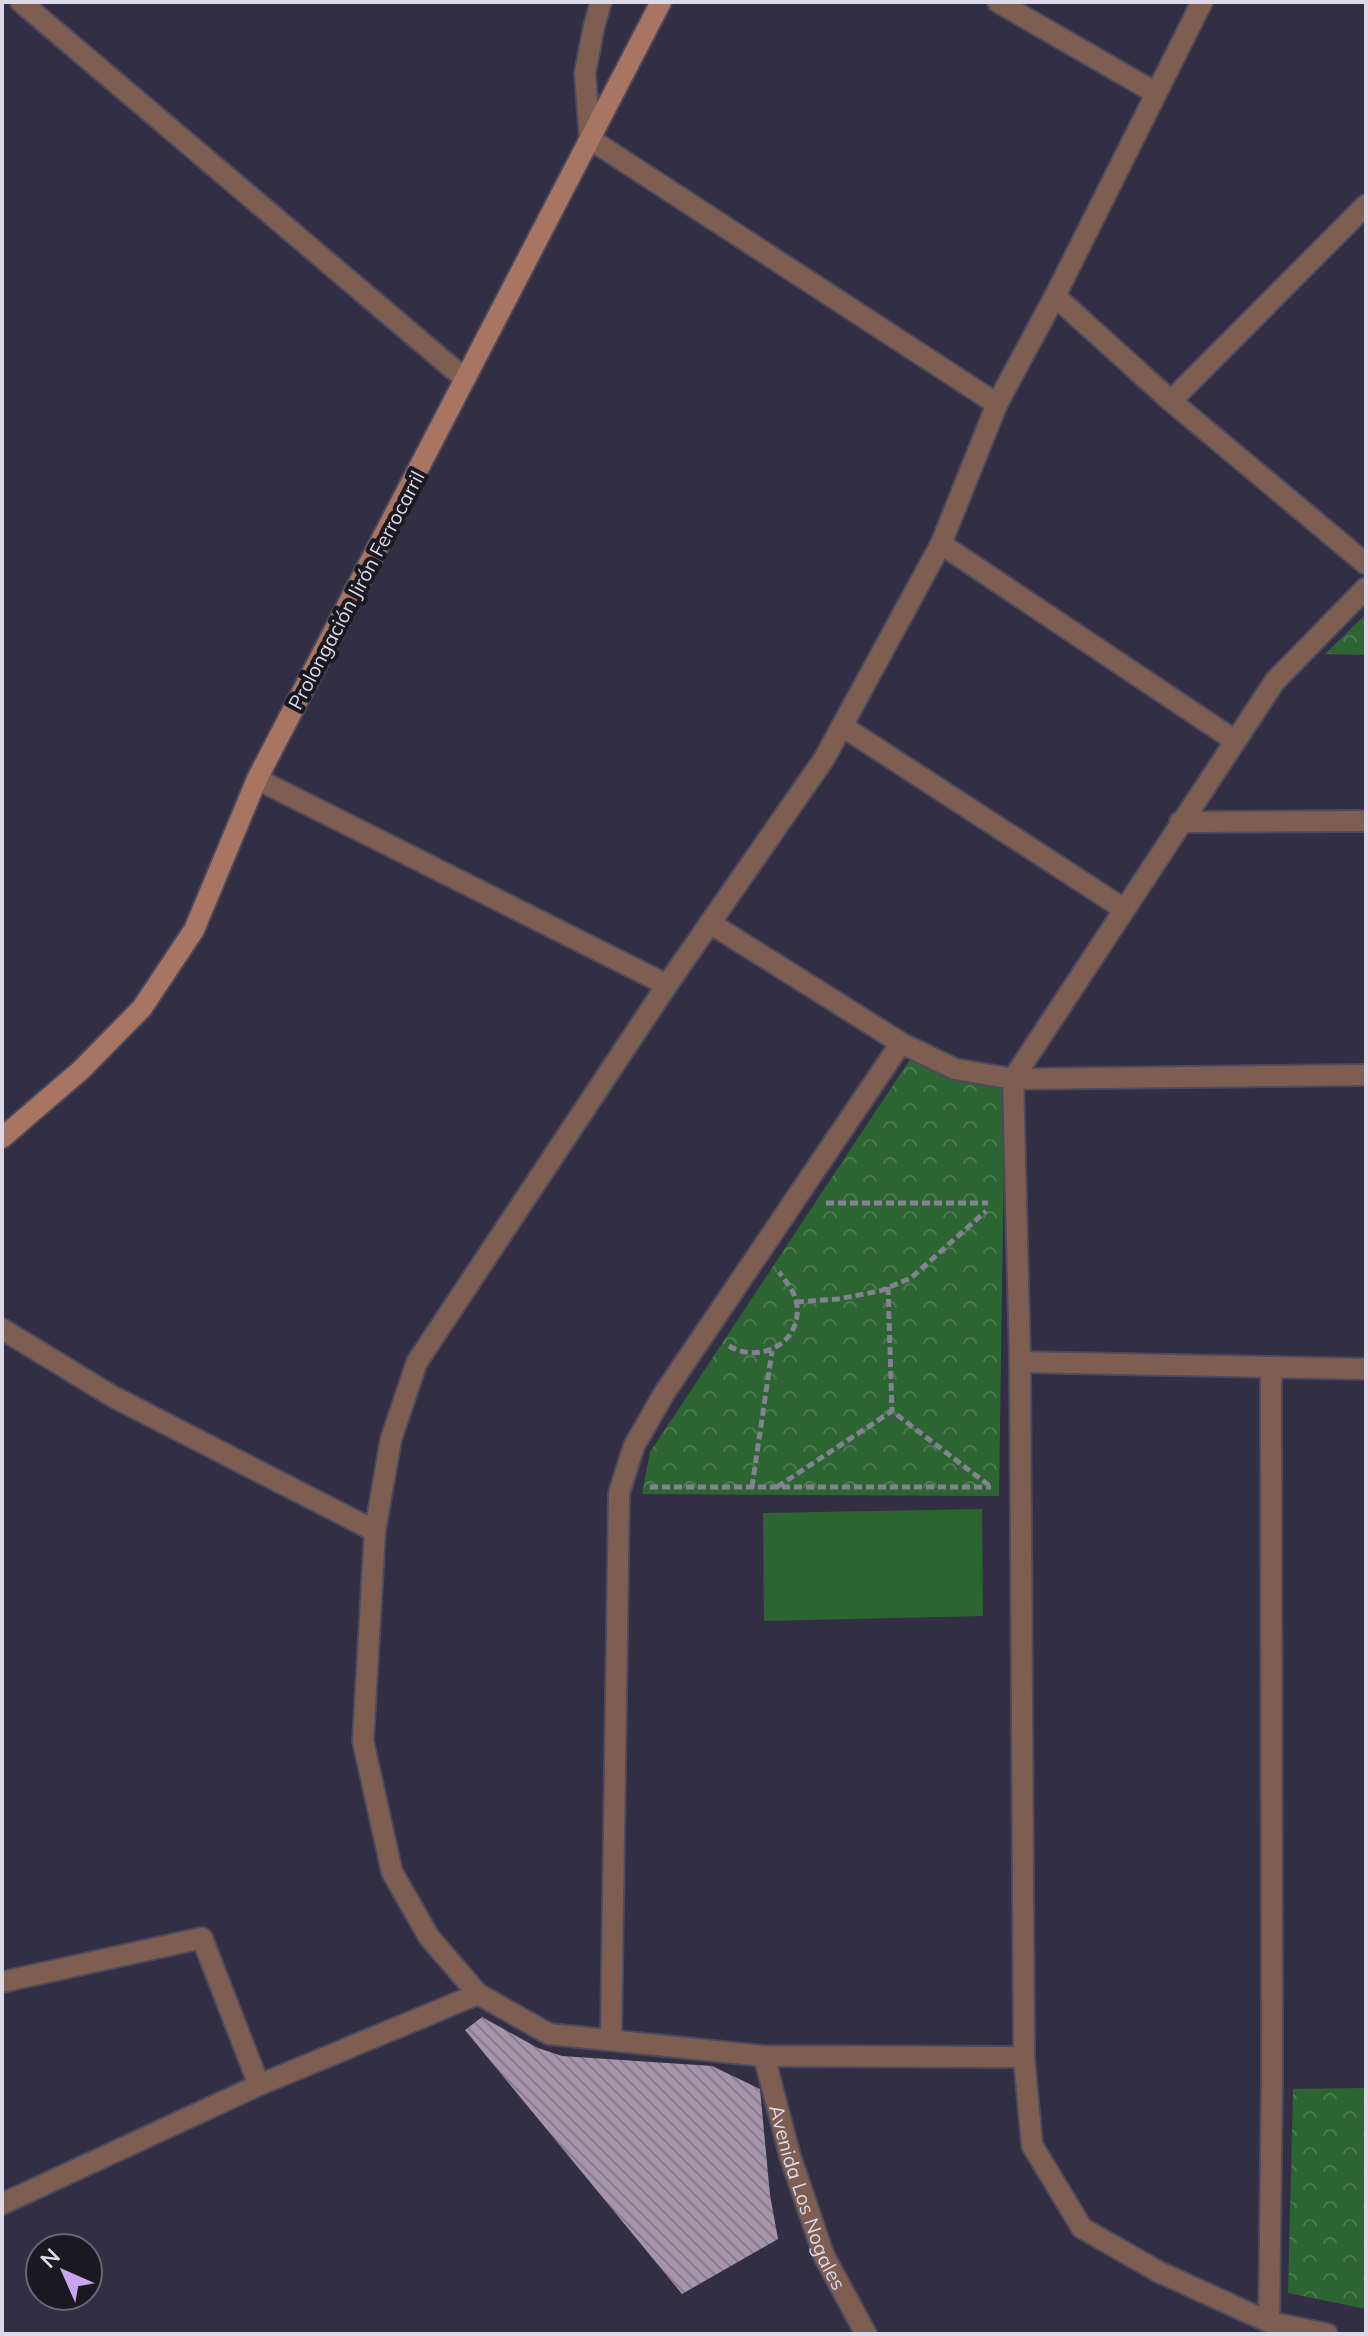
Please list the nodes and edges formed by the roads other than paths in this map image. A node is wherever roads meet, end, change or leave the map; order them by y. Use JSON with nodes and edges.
{"nodes":[{"id":1,"x":21,"y":2,"type":"edge"},
{"id":2,"x":601,"y":2,"type":"edge"},
{"id":3,"x":661,"y":2,"type":"edge"},
{"id":4,"x":998,"y":2,"type":"edge"},
{"id":5,"x":1202,"y":2,"type":"edge"},
{"id":6,"x":1156,"y":93,"type":"junction"},
{"id":7,"x":590,"y":139,"type":"junction"},
{"id":8,"x":1366,"y":205,"type":"edge"},
{"id":9,"x":1055,"y":296,"type":"junction"},
{"id":10,"x":465,"y":379,"type":"junction"},
{"id":11,"x":1171,"y":401,"type":"junction"},
{"id":12,"x":997,"y":404,"type":"junction"},
{"id":13,"x":941,"y":544,"type":"junction"},
{"id":14,"x":1366,"y":564,"type":"edge"},
{"id":15,"x":1366,"y":588,"type":"edge"},
{"id":16,"x":842,"y":726,"type":"junction"},
{"id":17,"x":1234,"y":740,"type":"junction"},
{"id":18,"x":257,"y":779,"type":"junction"},
{"id":19,"x":1366,"y":821,"type":"edge"},
{"id":20,"x":1180,"y":822,"type":"junction"},
{"id":21,"x":1124,"y":909,"type":"junction"},
{"id":22,"x":710,"y":923,"type":"junction"},
{"id":23,"x":667,"y":985,"type":"junction"},
{"id":24,"x":901,"y":1043,"type":"junction"},
{"id":25,"x":1366,"y":1075,"type":"edge"},
{"id":26,"x":1013,"y":1079,"type":"junction"},
{"id":27,"x":2,"y":1138,"type":"edge"},
{"id":28,"x":2,"y":1329,"type":"edge"},
{"id":29,"x":1020,"y":1362,"type":"junction"},
{"id":30,"x":1271,"y":1367,"type":"junction"},
{"id":31,"x":1366,"y":1369,"type":"edge"},
{"id":32,"x":375,"y":1531,"type":"junction"},
{"id":33,"x":2,"y":1982,"type":"edge"},
{"id":34,"x":478,"y":1994,"type":"junction"},
{"id":35,"x":611,"y":2039,"type":"junction"},
{"id":36,"x":764,"y":2056,"type":"junction"},
{"id":37,"x":1024,"y":2057,"type":"junction"},
{"id":38,"x":259,"y":2085,"type":"junction"},
{"id":39,"x":2,"y":2204,"type":"edge"},
{"id":40,"x":1269,"y":2322,"type":"junction"},
{"id":41,"x":866,"y":2334,"type":"edge"},
{"id":42,"x":1327,"y":2334,"type":"edge"}],
"edges":[{"from":1,"to":10,"type":"street"},
{"from":2,"to":7,"type":"street"},
{"from":3,"to":7,"type":"street","name":"Prolongación Jirón Ferrocarril"},
{"from":4,"to":6,"type":"street"},
{"from":5,"to":6,"type":"street"},
{"from":6,"to":9,"type":"street"},
{"from":7,"to":10,"type":"street","name":"Prolongación Jirón Ferrocarril"},
{"from":7,"to":12,"type":"street"},
{"from":8,"to":11,"type":"street"},
{"from":9,"to":11,"type":"street"},
{"from":9,"to":12,"type":"street"},
{"from":10,"to":18,"type":"street","name":"Prolongación Jirón Ferrocarril"},
{"from":11,"to":14,"type":"street"},
{"from":12,"to":13,"type":"street"},
{"from":13,"to":16,"type":"street"},
{"from":13,"to":17,"type":"street"},
{"from":15,"to":17,"type":"street"},
{"from":16,"to":21,"type":"street"},
{"from":16,"to":22,"type":"street"},
{"from":17,"to":20,"type":"street"},
{"from":18,"to":23,"type":"street"},
{"from":18,"to":27,"type":"street","name":"Prolongación Jirón Ferrocarril"},
{"from":19,"to":20,"type":"street"},
{"from":20,"to":21,"type":"street"},
{"from":21,"to":26,"type":"street"},
{"from":22,"to":23,"type":"street"},
{"from":22,"to":24,"type":"street"},
{"from":23,"to":32,"type":"street"},
{"from":24,"to":26,"type":"street"},
{"from":24,"to":35,"type":"street"},
{"from":25,"to":26,"type":"street"},
{"from":26,"to":29,"type":"street"},
{"from":28,"to":32,"type":"street"},
{"from":29,"to":30,"type":"street"},
{"from":29,"to":37,"type":"street"},
{"from":30,"to":31,"type":"street"},
{"from":30,"to":40,"type":"street"},
{"from":32,"to":34,"type":"street"},
{"from":33,"to":38,"type":"street"},
{"from":34,"to":35,"type":"street"},
{"from":34,"to":38,"type":"street"},
{"from":35,"to":36,"type":"street"},
{"from":36,"to":37,"type":"street"},
{"from":36,"to":41,"type":"street","name":"Avenida Los Nogales"},
{"from":37,"to":40,"type":"street"},
{"from":38,"to":39,"type":"street"},
{"from":40,"to":42,"type":"street"}]}
